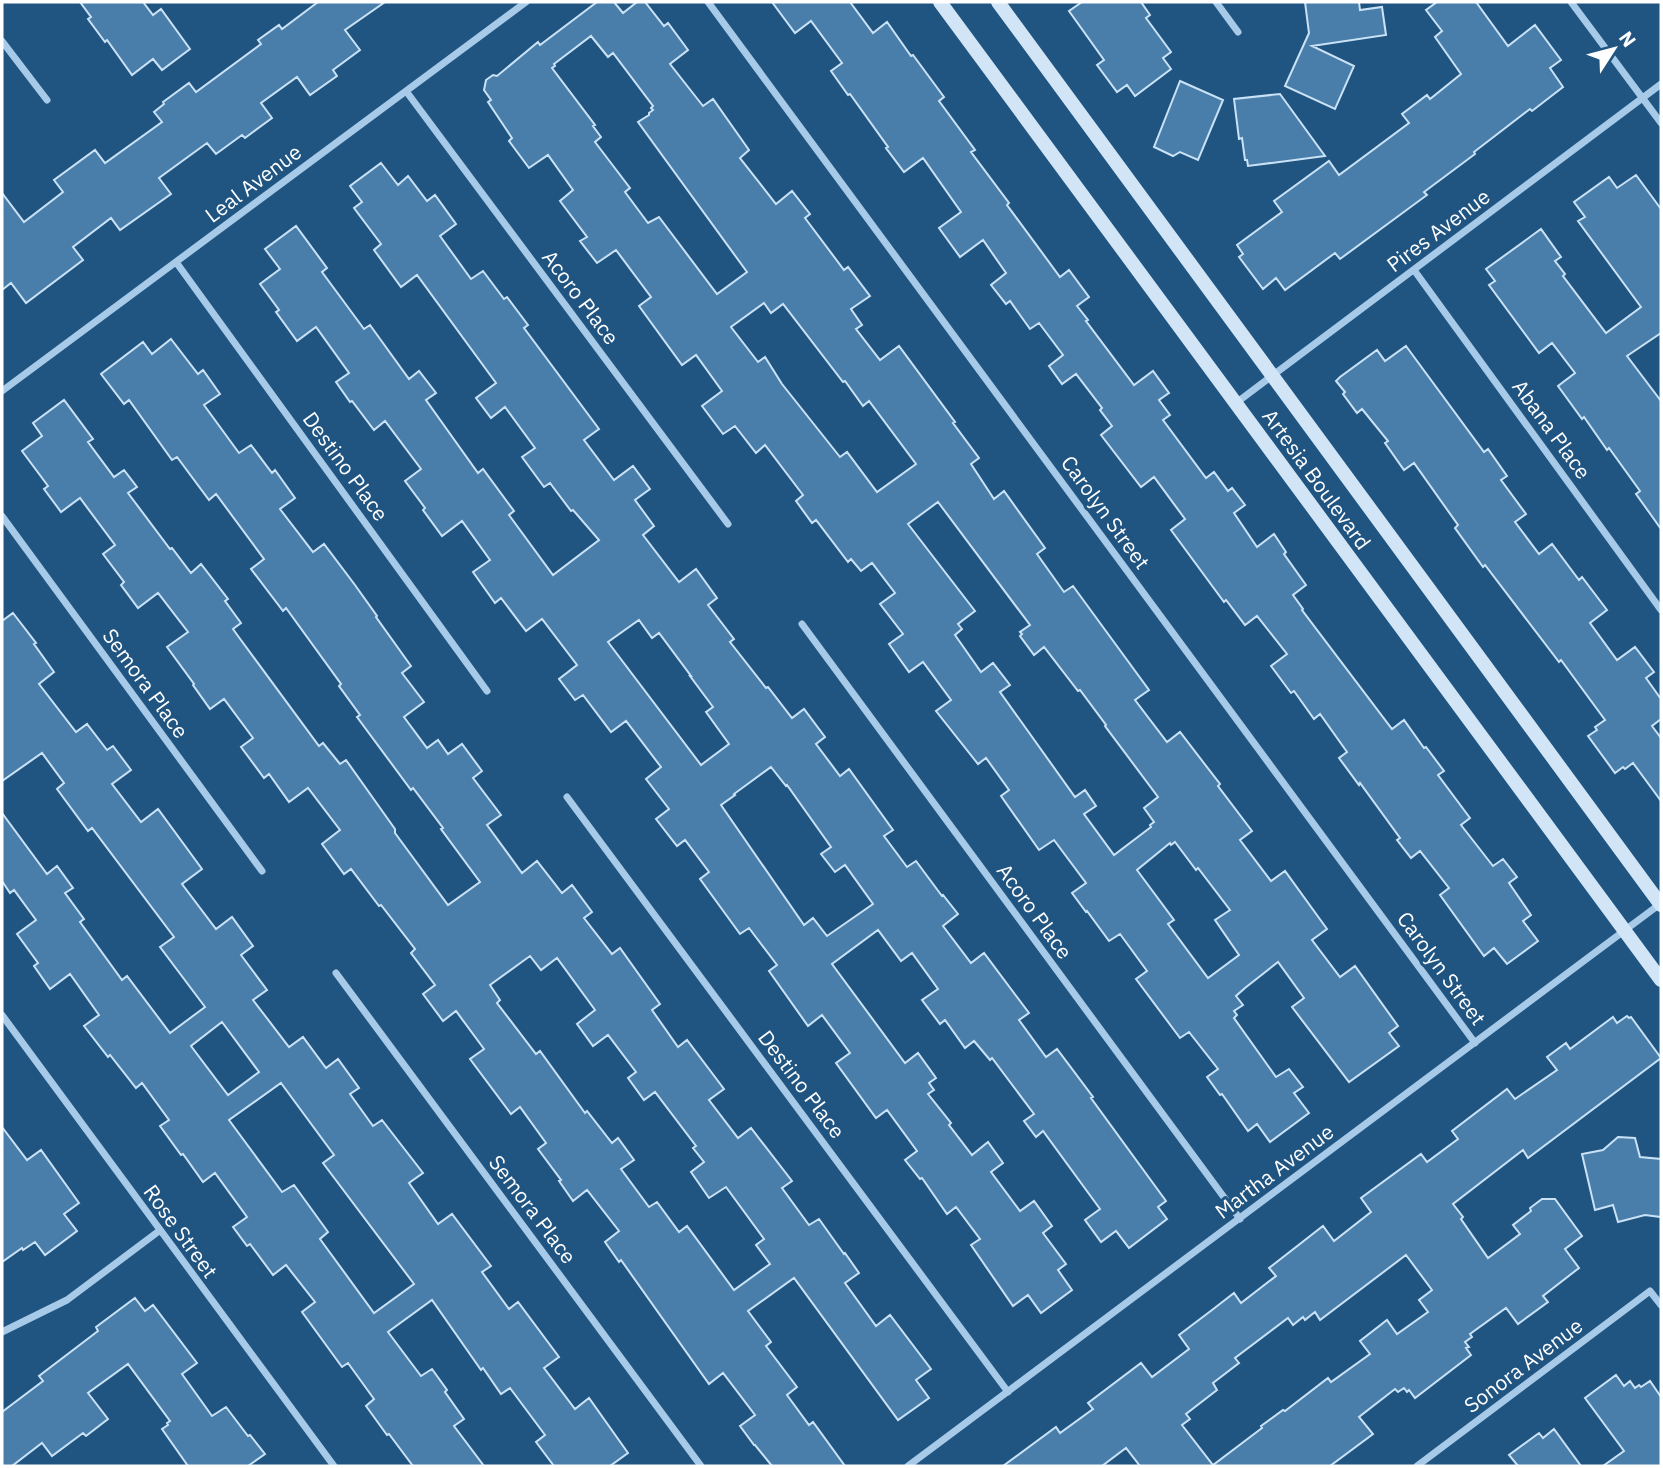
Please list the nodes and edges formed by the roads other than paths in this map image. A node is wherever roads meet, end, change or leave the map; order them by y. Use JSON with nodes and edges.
{"nodes":[{"id":1,"x":526,"y":2,"type":"edge"},
{"id":2,"x":708,"y":2,"type":"edge"},
{"id":3,"x":940,"y":2,"type":"edge"},
{"id":4,"x":998,"y":2,"type":"edge"},
{"id":5,"x":1216,"y":2,"type":"edge"},
{"id":6,"x":1571,"y":2,"type":"edge"},
{"id":7,"x":1238,"y":32,"type":"dead end"},
{"id":8,"x":2,"y":40,"type":"edge"},
{"id":9,"x":1661,"y":84,"type":"edge"},
{"id":10,"x":406,"y":91,"type":"junction"},
{"id":11,"x":1643,"y":98,"type":"junction"},
{"id":12,"x":47,"y":100,"type":"dead end"},
{"id":13,"x":1661,"y":123,"type":"edge"},
{"id":14,"x":176,"y":262,"type":"junction"},
{"id":15,"x":1414,"y":270,"type":"junction"},
{"id":16,"x":1273,"y":376,"type":"junction"},
{"id":17,"x":2,"y":391,"type":"edge"},
{"id":18,"x":1236,"y":404,"type":"junction"},
{"id":19,"x":2,"y":516,"type":"edge"},
{"id":20,"x":728,"y":524,"type":"dead end"},
{"id":21,"x":1661,"y":610,"type":"edge"},
{"id":22,"x":802,"y":624,"type":"dead end"},
{"id":23,"x":487,"y":691,"type":"dead end"},
{"id":24,"x":567,"y":797,"type":"dead end"},
{"id":25,"x":262,"y":871,"type":"dead end"},
{"id":26,"x":1661,"y":905,"type":"edge"},
{"id":27,"x":1625,"y":931,"type":"junction"},
{"id":28,"x":336,"y":973,"type":"dead end"},
{"id":29,"x":1661,"y":981,"type":"edge"},
{"id":30,"x":2,"y":1015,"type":"edge"},
{"id":31,"x":1475,"y":1043,"type":"junction"},
{"id":32,"x":1240,"y":1219,"type":"junction"},
{"id":33,"x":159,"y":1231,"type":"junction"},
{"id":34,"x":1661,"y":1305,"type":"edge"},
{"id":35,"x":2,"y":1332,"type":"edge"},
{"id":36,"x":1008,"y":1392,"type":"junction"},
{"id":37,"x":334,"y":1466,"type":"edge"},
{"id":38,"x":701,"y":1466,"type":"edge"},
{"id":39,"x":908,"y":1466,"type":"edge"},
{"id":40,"x":1417,"y":1466,"type":"edge"}],
"edges":[{"from":1,"to":10,"type":"street","name":"Leal Avenue"},
{"from":2,"to":31,"type":"street","name":"Carolyn Street"},
{"from":3,"to":18,"type":"main road","name":"Artesia Boulevard"},
{"from":4,"to":16,"type":"main road","name":"Artesia Boulevard"},
{"from":5,"to":7,"type":"street"},
{"from":6,"to":11,"type":"street"},
{"from":8,"to":12,"type":"street"},
{"from":9,"to":11,"type":"street","name":"Pires Avenue"},
{"from":10,"to":14,"type":"street","name":"Leal Avenue"},
{"from":10,"to":20,"type":"street","name":"Acoro Place"},
{"from":11,"to":13,"type":"street"},
{"from":11,"to":15,"type":"street","name":"Pires Avenue"},
{"from":14,"to":17,"type":"street","name":"Leal Avenue"},
{"from":14,"to":23,"type":"street","name":"Destino Place"},
{"from":15,"to":16,"type":"street","name":"Pires Avenue"},
{"from":15,"to":21,"type":"street","name":"Abana Place"},
{"from":16,"to":18,"type":"street","name":"Pires Avenue"},
{"from":16,"to":26,"type":"main road","name":"Artesia Boulevard"},
{"from":18,"to":27,"type":"main road","name":"Artesia Boulevard"},
{"from":19,"to":25,"type":"street","name":"Semora Place"},
{"from":22,"to":32,"type":"street","name":"Acoro Place"},
{"from":24,"to":36,"type":"street","name":"Destino Place"},
{"from":26,"to":27,"type":"street","name":"Martha Avenue"},
{"from":27,"to":29,"type":"main road","name":"Artesia Boulevard"},
{"from":27,"to":31,"type":"street","name":"Martha Avenue"},
{"from":28,"to":38,"type":"street","name":"Semora Place"},
{"from":30,"to":33,"type":"street","name":"Rose Street"},
{"from":31,"to":32,"type":"street","name":"Martha Avenue"},
{"from":32,"to":36,"type":"street","name":"Martha Avenue"},
{"from":33,"to":35,"type":"street"},
{"from":33,"to":37,"type":"street","name":"Rose Street"},
{"from":34,"to":40,"type":"street","name":"Sonora Avenue"},
{"from":36,"to":39,"type":"street","name":"Martha Avenue"}]}
